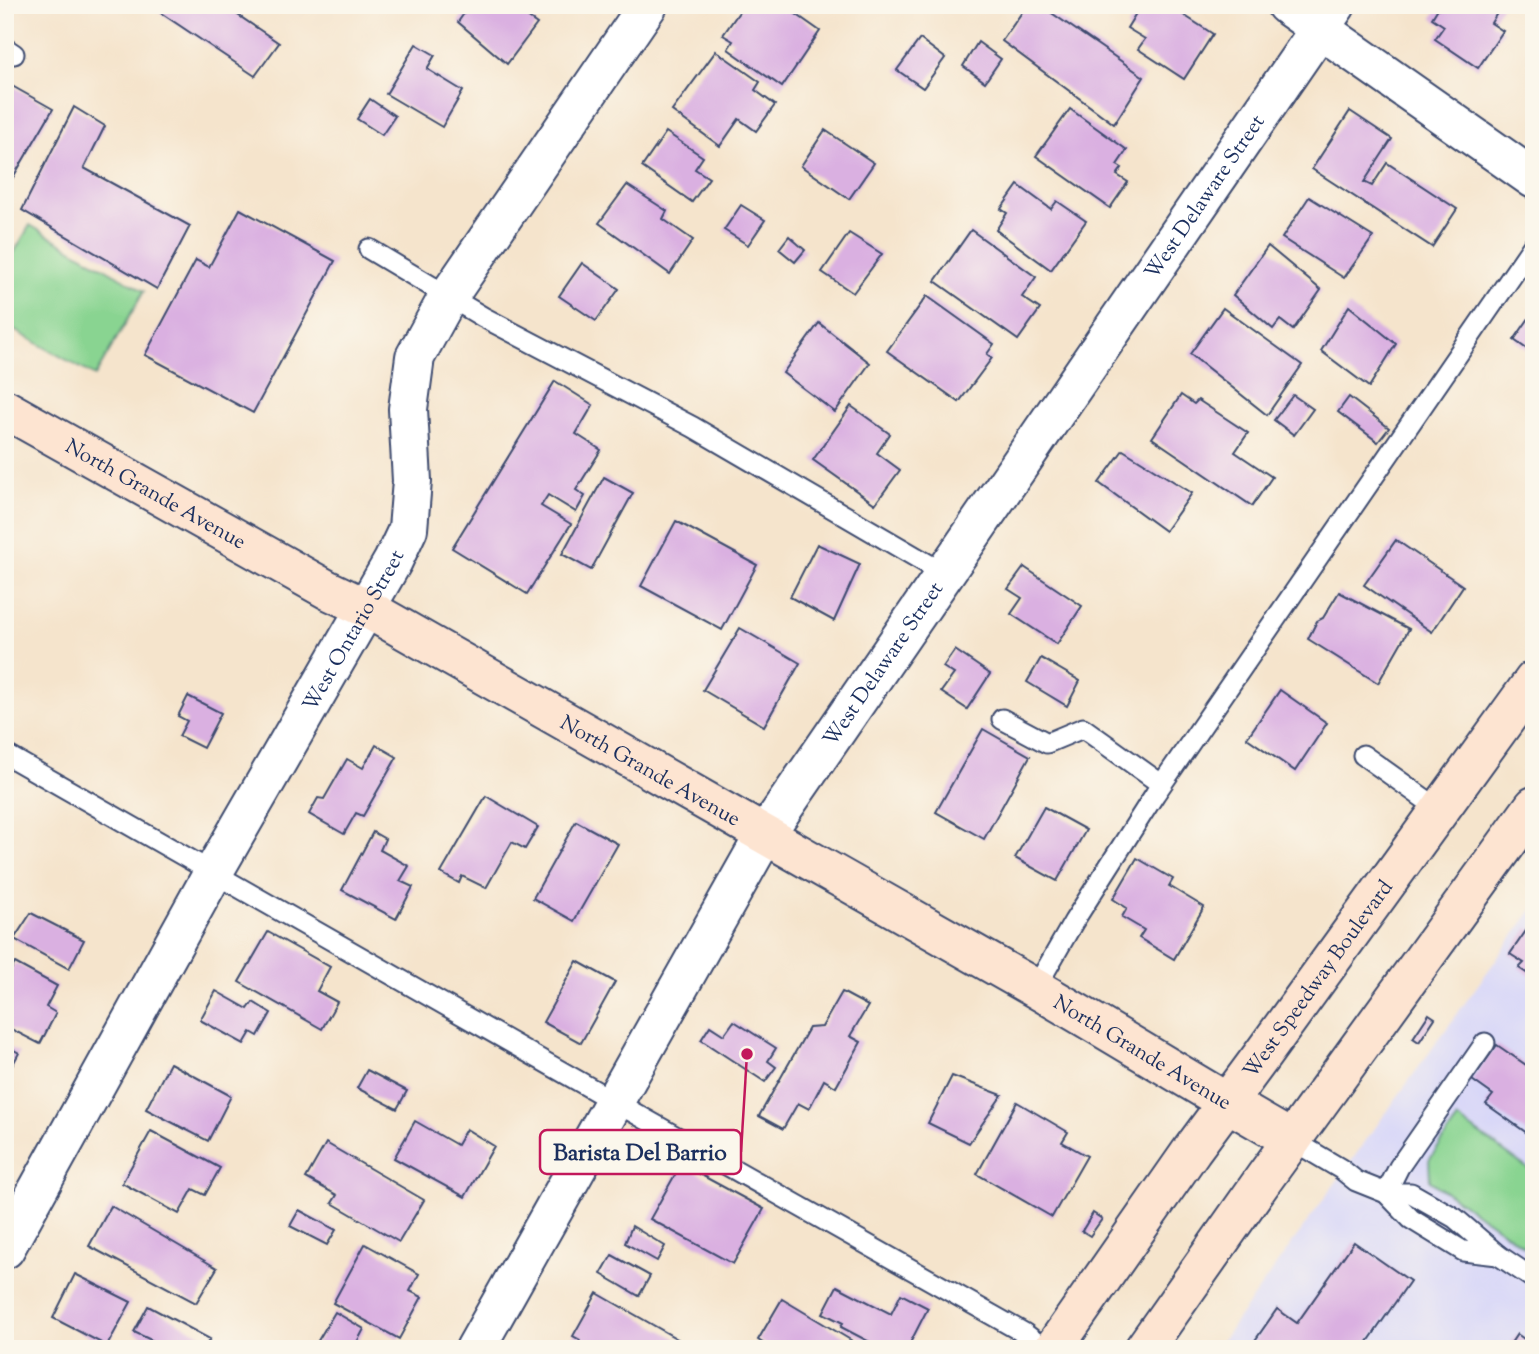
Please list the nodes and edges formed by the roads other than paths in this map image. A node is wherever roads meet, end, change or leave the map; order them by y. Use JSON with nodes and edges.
{"nodes":[{"id":1,"x":648,"y":5,"type":"edge"},
{"id":2,"x":1286,"y":5,"type":"edge"},
{"id":3,"x":1327,"y":17,"type":"edge"},
{"id":4,"x":1534,"y":179,"type":"edge"},
{"id":5,"x":1534,"y":244,"type":"edge"},
{"id":6,"x":369,"y":249,"type":"dead end"},
{"id":7,"x":448,"y":297,"type":"junction"},
{"id":8,"x":5,"y":409,"type":"edge"},
{"id":9,"x":945,"y":574,"type":"junction"},
{"id":10,"x":366,"y":608,"type":"junction"},
{"id":11,"x":1534,"y":680,"type":"edge"},
{"id":12,"x":1002,"y":719,"type":"dead end"},
{"id":13,"x":5,"y":754,"type":"edge"},
{"id":14,"x":1363,"y":755,"type":"dead end"},
{"id":15,"x":1161,"y":784,"type":"junction"},
{"id":16,"x":1534,"y":806,"type":"edge"},
{"id":17,"x":1440,"y":810,"type":"junction"},
{"id":18,"x":764,"y":836,"type":"junction"},
{"id":19,"x":213,"y":873,"type":"junction"},
{"id":20,"x":1035,"y":989,"type":"junction"},
{"id":21,"x":1485,"y":1043,"type":"dead end"},
{"id":22,"x":615,"y":1102,"type":"junction"},
{"id":23,"x":1226,"y":1102,"type":"junction"},
{"id":24,"x":1292,"y":1140,"type":"junction"},
{"id":25,"x":1386,"y":1193,"type":"junction"},
{"id":26,"x":5,"y":1250,"type":"edge"},
{"id":27,"x":1534,"y":1279,"type":"edge"},
{"id":28,"x":475,"y":1349,"type":"edge"},
{"id":29,"x":1045,"y":1349,"type":"edge"},
{"id":30,"x":1053,"y":1349,"type":"edge"},
{"id":31,"x":1144,"y":1349,"type":"edge"}],
"edges":[{"from":1,"to":7,"type":"street","name":"West Ontario Street"},
{"from":2,"to":3,"type":"street"},
{"from":3,"to":4,"type":"street"},
{"from":3,"to":9,"type":"street","name":"West Delaware Street"},
{"from":5,"to":15,"type":"lane"},
{"from":6,"to":7,"type":"lane"},
{"from":7,"to":9,"type":"lane"},
{"from":7,"to":10,"type":"street","name":"West Ontario Street"},
{"from":8,"to":10,"type":"main road","name":"North Grande Avenue"},
{"from":9,"to":18,"type":"street","name":"West Delaware Street"},
{"from":10,"to":18,"type":"main road","name":"North Grande Avenue"},
{"from":10,"to":19,"type":"street","name":"West Ontario Street"},
{"from":11,"to":17,"type":"main road","name":"West Speedway Boulevard"},
{"from":12,"to":15,"type":"lane"},
{"from":13,"to":19,"type":"lane"},
{"from":14,"to":17,"type":"lane"},
{"from":15,"to":20,"type":"lane"},
{"from":16,"to":24,"type":"main road"},
{"from":17,"to":23,"type":"main road","name":"West Speedway Boulevard"},
{"from":18,"to":20,"type":"main road","name":"North Grande Avenue"},
{"from":18,"to":22,"type":"street","name":"West Delaware Street"},
{"from":19,"to":22,"type":"lane"},
{"from":19,"to":26,"type":"street","name":"West Ontario Street"},
{"from":20,"to":23,"type":"main road","name":"North Grande Avenue"},
{"from":21,"to":25,"type":"lane"},
{"from":22,"to":28,"type":"street","name":"West Delaware Street"},
{"from":22,"to":29,"type":"lane"},
{"from":23,"to":24,"type":"main road","name":"North Grande Avenue"},
{"from":23,"to":30,"type":"main road","name":"West Speedway Boulevard"},
{"from":24,"to":25,"type":"lane"},
{"from":24,"to":31,"type":"main road"},
{"from":25,"to":27,"type":"lane"}]}
